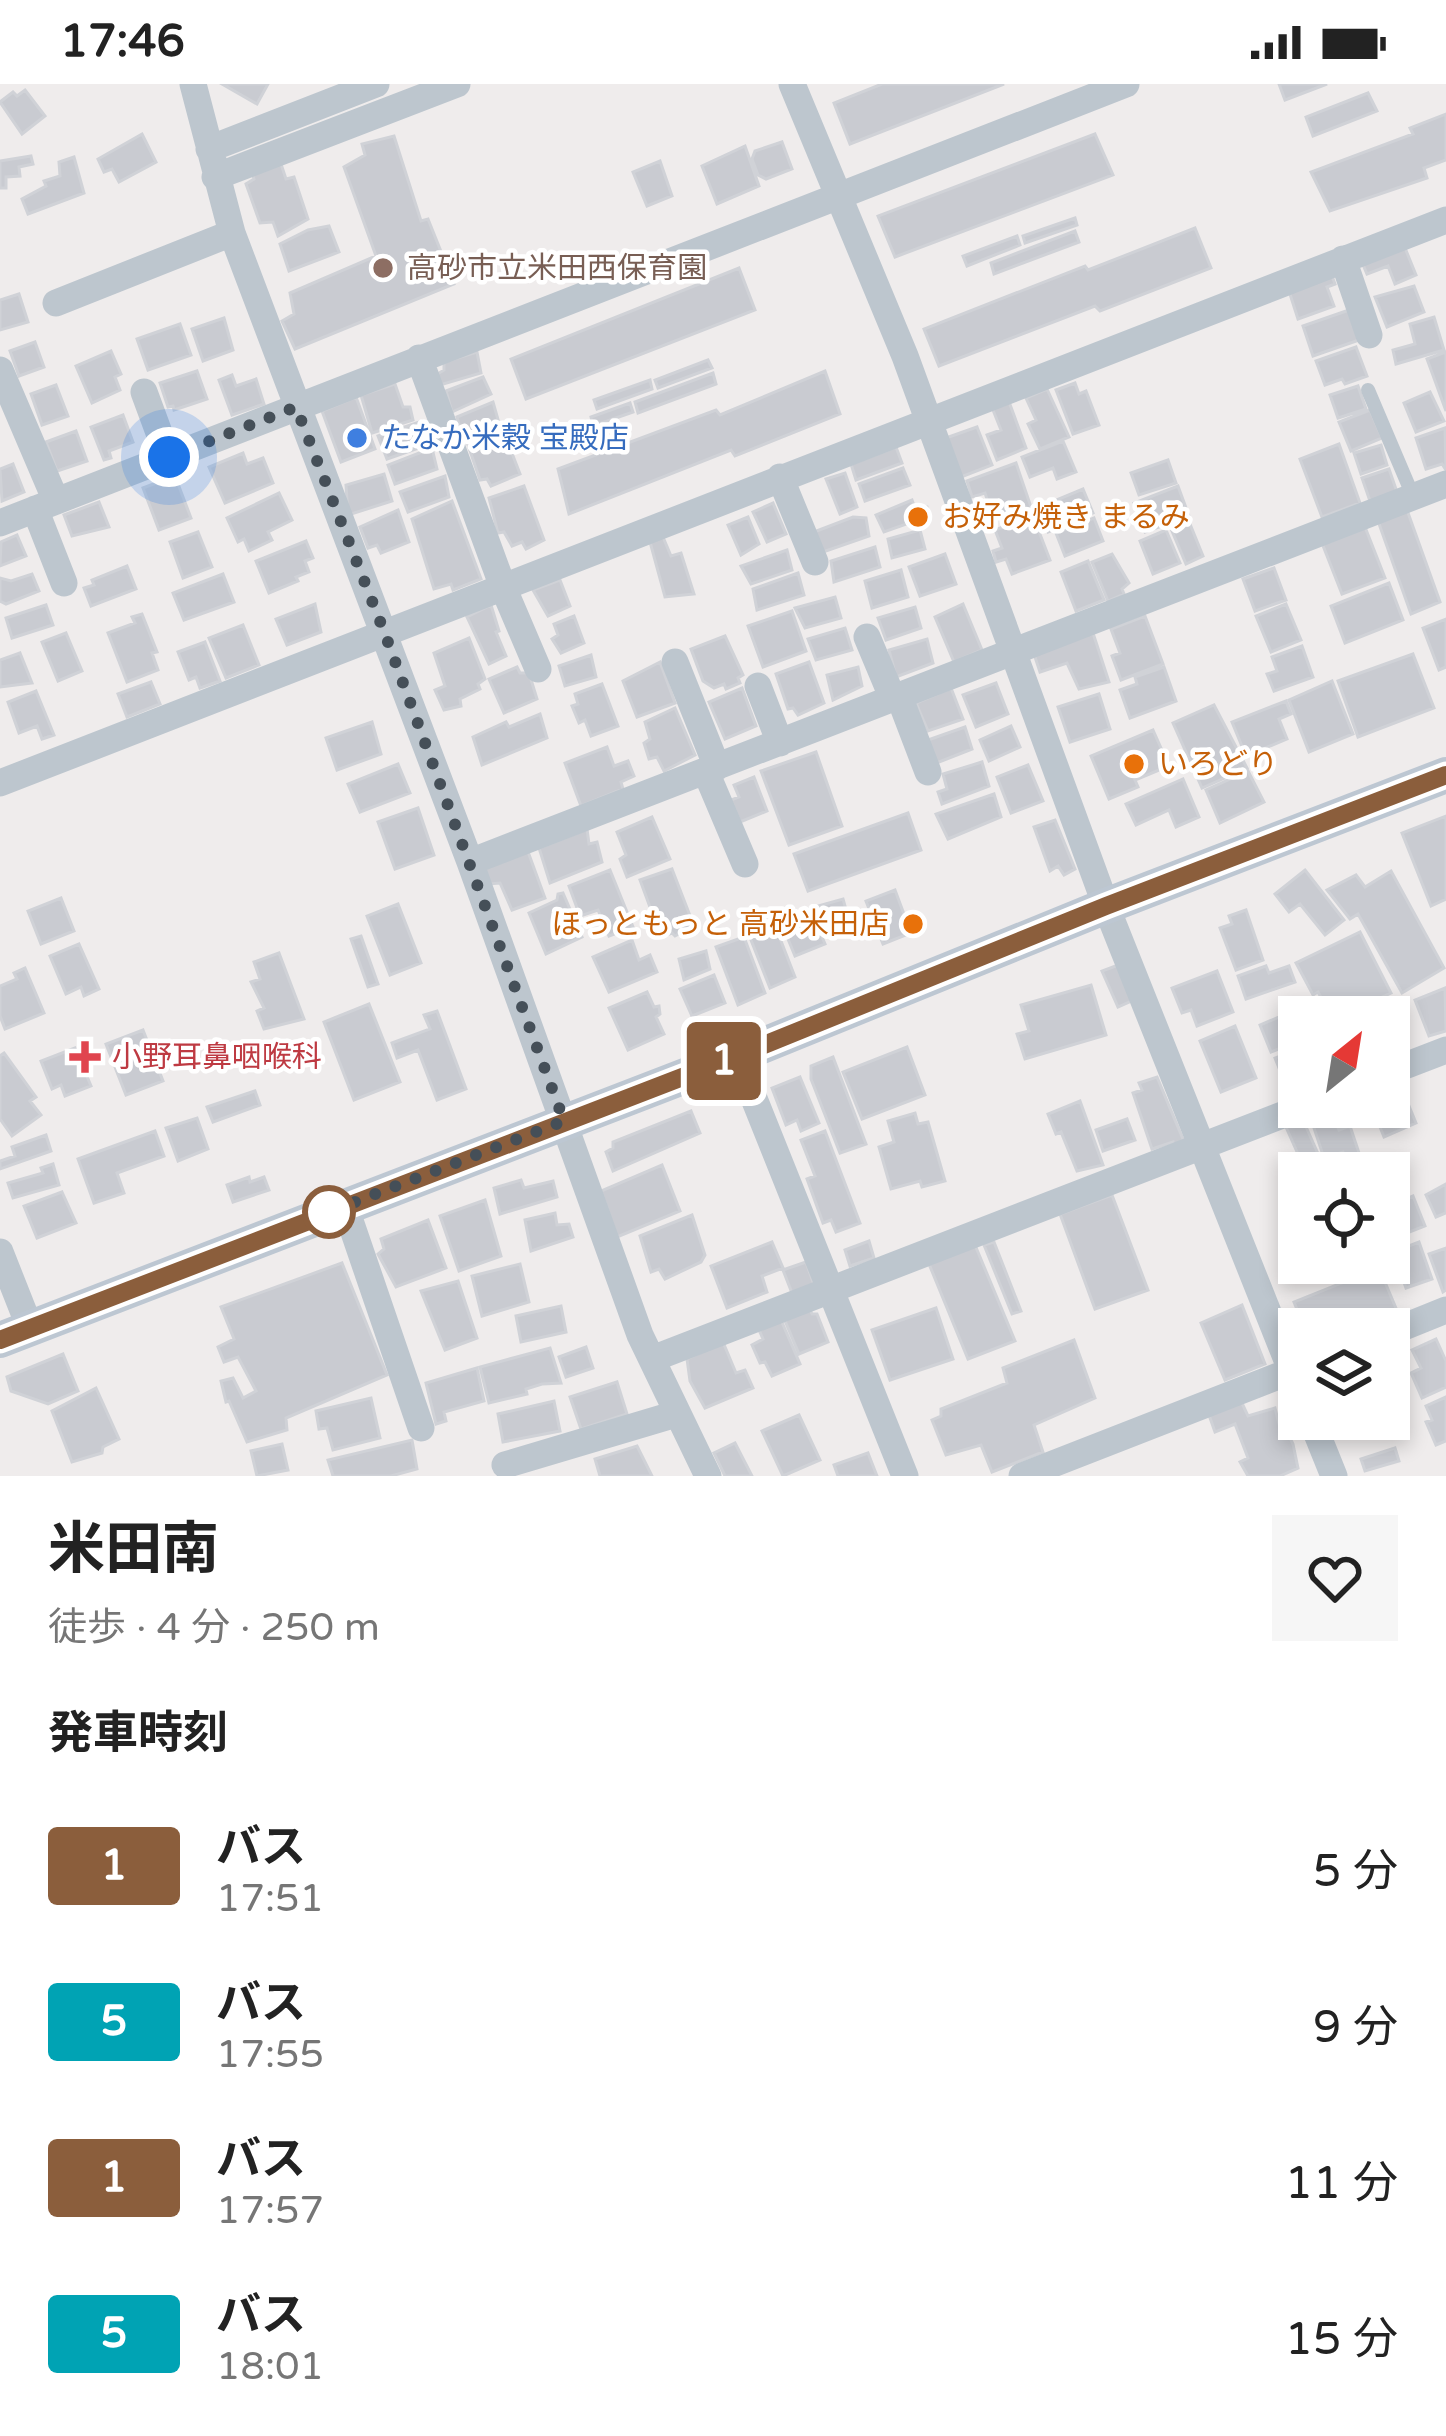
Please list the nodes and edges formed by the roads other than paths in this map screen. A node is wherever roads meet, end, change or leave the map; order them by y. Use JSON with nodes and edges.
{"nodes":[{"id":1,"x":194,"y":84,"type":"edge"},
{"id":2,"x":376,"y":84,"type":"edge"},
{"id":3,"x":457,"y":84,"type":"edge"},
{"id":4,"x":792,"y":84,"type":"edge"},
{"id":5,"x":1126,"y":84,"type":"edge"},
{"id":6,"x":209,"y":149,"type":"junction"},
{"id":7,"x":215,"y":178,"type":"junction"},
{"id":8,"x":836,"y":197,"type":"junction"},
{"id":9,"x":1446,"y":220,"type":"edge"},
{"id":10,"x":232,"y":233,"type":"junction"},
{"id":11,"x":1343,"y":259,"type":"junction"},
{"id":12,"x":56,"y":303,"type":"dead end"},
{"id":13,"x":1369,"y":335,"type":"dead end"},
{"id":14,"x":419,"y":358,"type":"junction"},
{"id":15,"x":0,"y":370,"type":"edge"},
{"id":16,"x":1368,"y":391,"type":"dead end"},
{"id":17,"x":144,"y":392,"type":"dead end"},
{"id":18,"x":296,"y":407,"type":"junction"},
{"id":19,"x":929,"y":418,"type":"junction"},
{"id":20,"x":169,"y":457,"type":"junction"},
{"id":21,"x":780,"y":477,"type":"junction"},
{"id":22,"x":1446,"y":484,"type":"edge"},
{"id":23,"x":1414,"y":497,"type":"junction"},
{"id":24,"x":45,"y":505,"type":"junction"},
{"id":25,"x":0,"y":523,"type":"edge"},
{"id":26,"x":815,"y":562,"type":"dead end"},
{"id":27,"x":64,"y":584,"type":"dead end"},
{"id":28,"x":503,"y":587,"type":"junction"},
{"id":29,"x":385,"y":634,"type":"junction"},
{"id":30,"x":867,"y":637,"type":"dead end"},
{"id":31,"x":1013,"y":652,"type":"junction"},
{"id":32,"x":675,"y":662,"type":"dead end"},
{"id":33,"x":538,"y":669,"type":"dead end"},
{"id":34,"x":758,"y":686,"type":"dead end"},
{"id":35,"x":896,"y":698,"type":"junction"},
{"id":36,"x":780,"y":743,"type":"junction"},
{"id":37,"x":711,"y":770,"type":"junction"},
{"id":38,"x":928,"y":772,"type":"dead end"},
{"id":39,"x":1446,"y":775,"type":"edge"},
{"id":40,"x":0,"y":783,"type":"edge"},
{"id":41,"x":470,"y":862,"type":"junction"},
{"id":42,"x":745,"y":864,"type":"dead end"},
{"id":43,"x":1106,"y":906,"type":"junction"},
{"id":44,"x":1446,"y":1050,"type":"edge"},
{"id":45,"x":737,"y":1056,"type":"junction"},
{"id":46,"x":1410,"y":1064,"type":"edge"},
{"id":47,"x":1278,"y":1117,"type":"edge"},
{"id":48,"x":564,"y":1121,"type":"junction"},
{"id":49,"x":1204,"y":1147,"type":"junction"},
{"id":50,"x":345,"y":1206,"type":"junction"},
{"id":51,"x":0,"y":1252,"type":"edge"},
{"id":52,"x":833,"y":1288,"type":"junction"},
{"id":53,"x":1446,"y":1310,"type":"edge"},
{"id":54,"x":1410,"y":1325,"type":"edge"},
{"id":55,"x":1278,"y":1331,"type":"edge"},
{"id":56,"x":15,"y":1334,"type":"edge"},
{"id":57,"x":652,"y":1359,"type":"junction"},
{"id":58,"x":1278,"y":1383,"type":"edge"},
{"id":59,"x":676,"y":1414,"type":"junction"},
{"id":60,"x":421,"y":1427,"type":"dead end"},
{"id":61,"x":1319,"y":1440,"type":"edge"},
{"id":62,"x":505,"y":1465,"type":"dead end"},
{"id":63,"x":708,"y":1476,"type":"edge"},
{"id":64,"x":905,"y":1476,"type":"edge"},
{"id":65,"x":1022,"y":1476,"type":"edge"},
{"id":66,"x":1334,"y":1476,"type":"edge"}],
"edges":[{"from":1,"to":6,"type":"street"},
{"from":2,"to":6,"type":"street"},
{"from":3,"to":7,"type":"street"},
{"from":4,"to":8,"type":"street"},
{"from":5,"to":8,"type":"street"},
{"from":6,"to":7,"type":"street"},
{"from":7,"to":10,"type":"street"},
{"from":8,"to":14,"type":"street"},
{"from":8,"to":19,"type":"street"},
{"from":9,"to":11,"type":"street"},
{"from":10,"to":12,"type":"street"},
{"from":10,"to":18,"type":"street"},
{"from":11,"to":13,"type":"street"},
{"from":11,"to":19,"type":"street"},
{"from":14,"to":18,"type":"street"},
{"from":14,"to":28,"type":"street"},
{"from":15,"to":24,"type":"street"},
{"from":16,"to":23,"type":"lane"},
{"from":17,"to":20,"type":"street"},
{"from":18,"to":20,"type":"street"},
{"from":18,"to":29,"type":"street"},
{"from":19,"to":21,"type":"street"},
{"from":19,"to":31,"type":"street"},
{"from":20,"to":24,"type":"street"},
{"from":21,"to":26,"type":"street"},
{"from":21,"to":28,"type":"street"},
{"from":22,"to":23,"type":"street"},
{"from":23,"to":31,"type":"street"},
{"from":24,"to":25,"type":"street"},
{"from":24,"to":27,"type":"street"},
{"from":28,"to":29,"type":"street"},
{"from":28,"to":33,"type":"street"},
{"from":29,"to":40,"type":"street"},
{"from":29,"to":41,"type":"street"},
{"from":30,"to":35,"type":"street"},
{"from":31,"to":35,"type":"street"},
{"from":31,"to":43,"type":"street"},
{"from":32,"to":37,"type":"street"},
{"from":34,"to":36,"type":"street"},
{"from":35,"to":36,"type":"street"},
{"from":35,"to":38,"type":"street"},
{"from":36,"to":37,"type":"street"},
{"from":37,"to":41,"type":"street"},
{"from":37,"to":42,"type":"street"},
{"from":39,"to":43,"type":"main road"},
{"from":41,"to":48,"type":"street"},
{"from":43,"to":45,"type":"main road"},
{"from":43,"to":49,"type":"street"},
{"from":44,"to":46,"type":"street"},
{"from":45,"to":48,"type":"main road"},
{"from":45,"to":52,"type":"street"},
{"from":47,"to":49,"type":"street"},
{"from":48,"to":50,"type":"main road"},
{"from":48,"to":57,"type":"street"},
{"from":49,"to":52,"type":"street"},
{"from":49,"to":55,"type":"street"},
{"from":50,"to":56,"type":"main road"},
{"from":50,"to":60,"type":"street"},
{"from":51,"to":56,"type":"street"},
{"from":52,"to":57,"type":"street"},
{"from":52,"to":64,"type":"street"},
{"from":53,"to":54,"type":"street"},
{"from":57,"to":59,"type":"street"},
{"from":58,"to":65,"type":"street"},
{"from":59,"to":62,"type":"street"},
{"from":59,"to":63,"type":"street"},
{"from":61,"to":66,"type":"street"}]}
